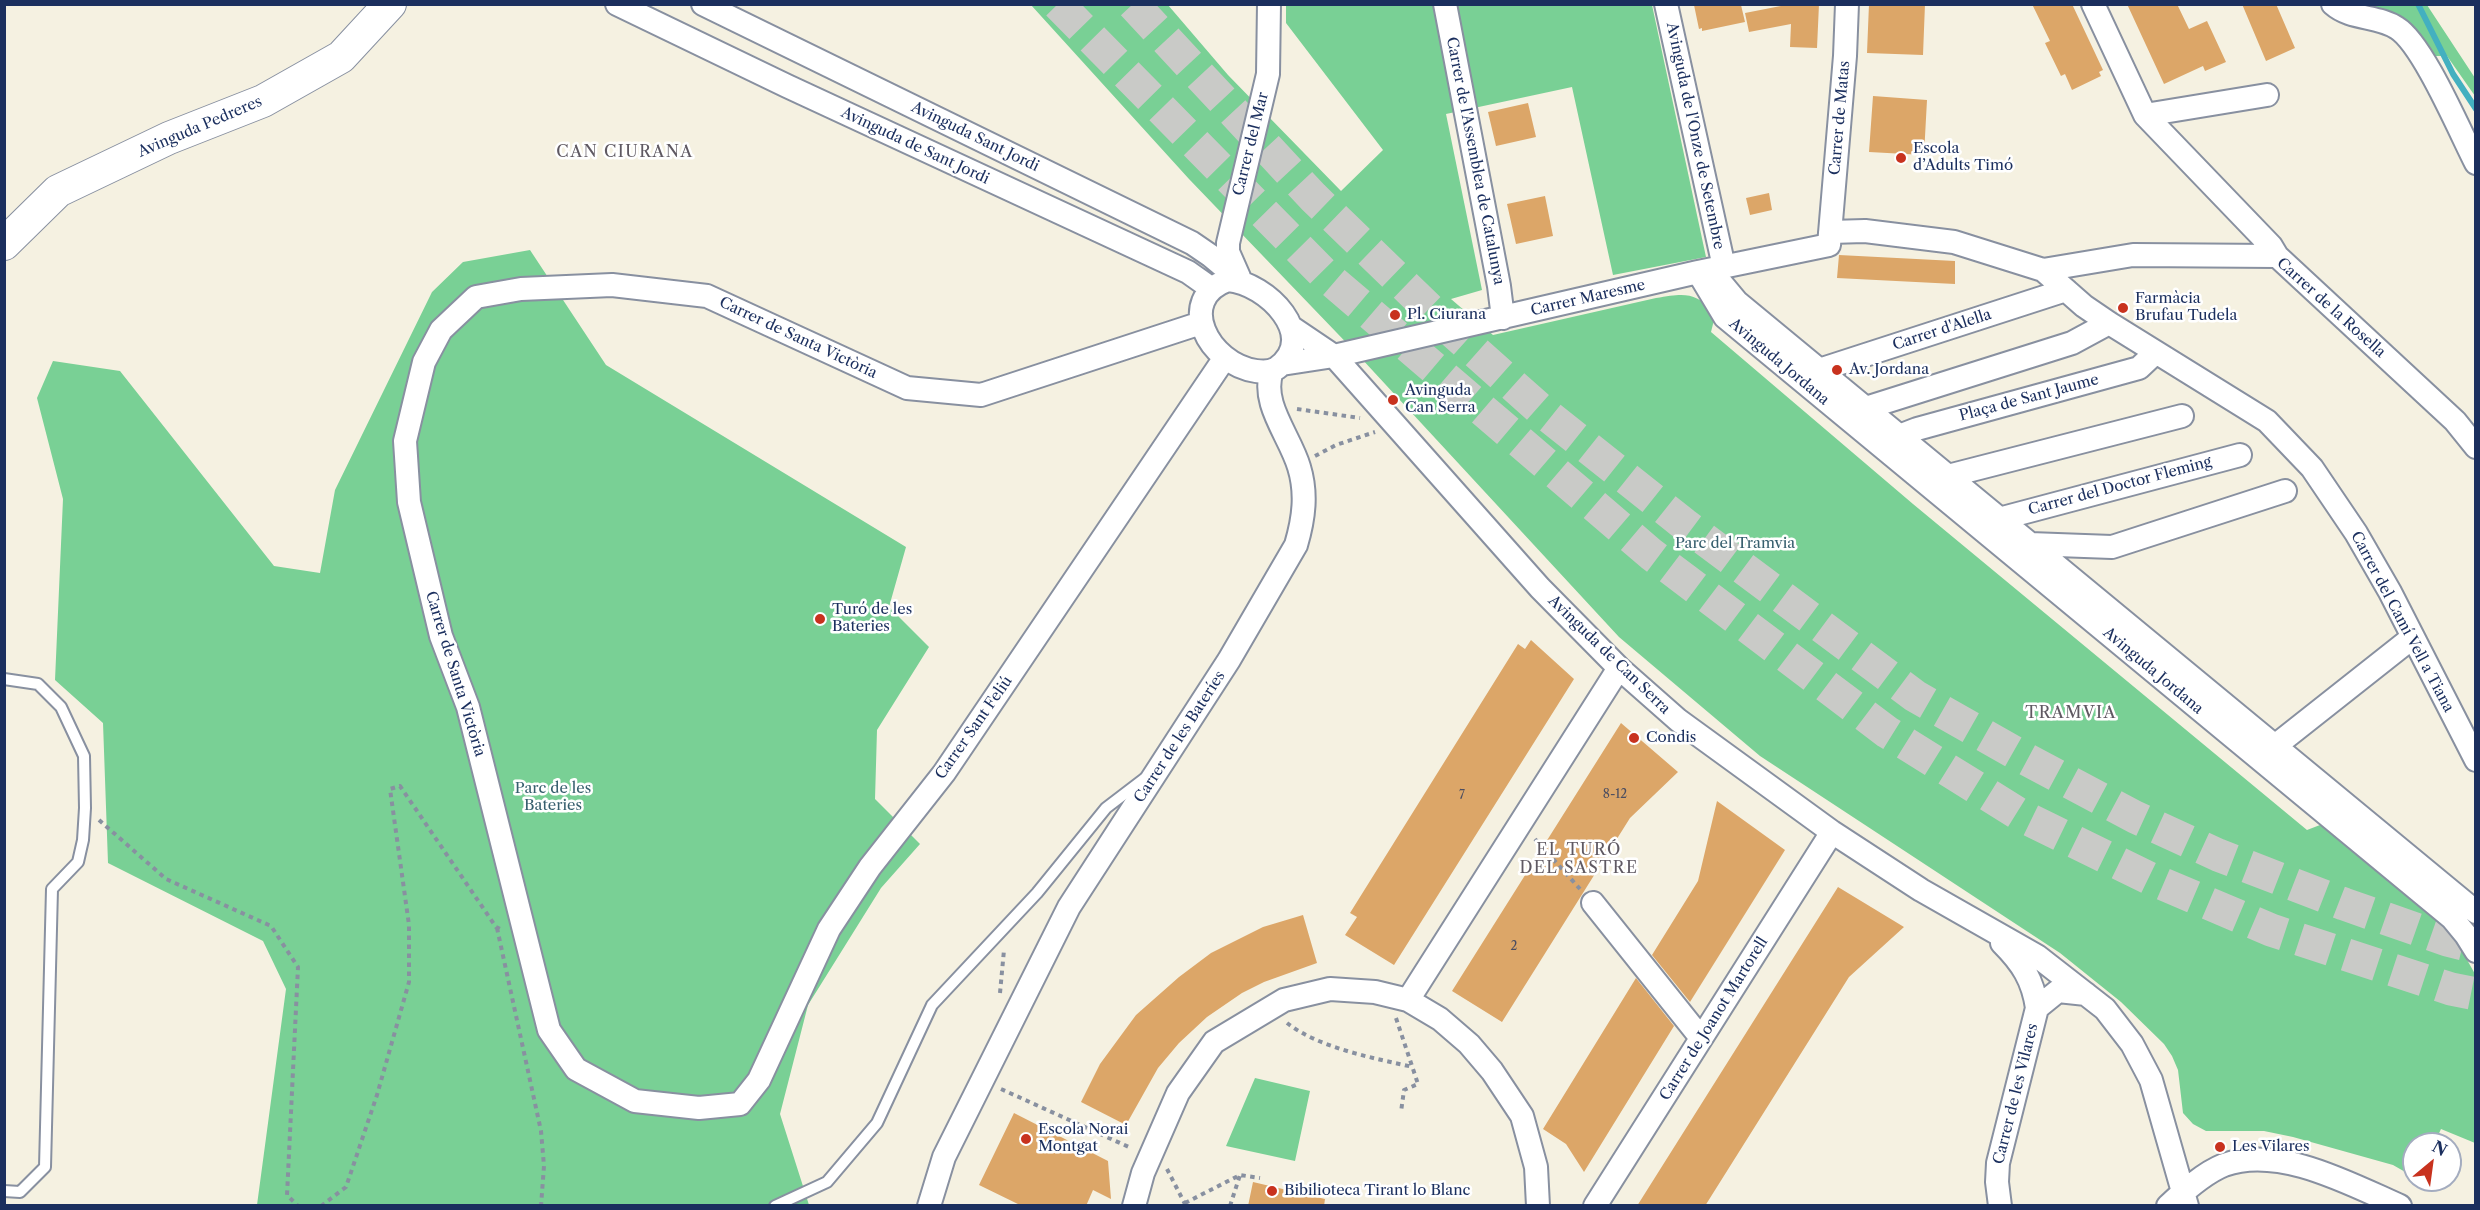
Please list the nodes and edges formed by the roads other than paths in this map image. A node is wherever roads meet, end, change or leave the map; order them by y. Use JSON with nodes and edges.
{"nodes":[{"id":1,"x":390,"y":4,"type":"edge"},
{"id":2,"x":617,"y":4,"type":"edge"},
{"id":3,"x":703,"y":4,"type":"edge"},
{"id":4,"x":1269,"y":4,"type":"edge"},
{"id":5,"x":1445,"y":4,"type":"edge"},
{"id":6,"x":1666,"y":4,"type":"edge"},
{"id":7,"x":1847,"y":4,"type":"edge"},
{"id":8,"x":2093,"y":4,"type":"edge"},
{"id":9,"x":2333,"y":4,"type":"edge"},
{"id":10,"x":2267,"y":95,"type":"dead end"},
{"id":11,"x":2145,"y":115,"type":"junction"},
{"id":12,"x":2475,"y":163,"type":"edge"},
{"id":13,"x":1830,"y":232,"type":"junction"},
{"id":14,"x":4,"y":244,"type":"edge"},
{"id":15,"x":2277,"y":256,"type":"junction"},
{"id":16,"x":1724,"y":267,"type":"junction"},
{"id":17,"x":2043,"y":270,"type":"junction"},
{"id":18,"x":1698,"y":272,"type":"junction"},
{"id":19,"x":1241,"y":281,"type":"junction"},
{"id":20,"x":1212,"y":289,"type":"junction"},
{"id":21,"x":2066,"y":290,"type":"junction"},
{"id":22,"x":1503,"y":318,"type":"junction"},
{"id":23,"x":1201,"y":323,"type":"junction"},
{"id":24,"x":2109,"y":323,"type":"junction"},
{"id":25,"x":1291,"y":327,"type":"junction"},
{"id":26,"x":2155,"y":353,"type":"junction"},
{"id":27,"x":1334,"y":356,"type":"junction"},
{"id":28,"x":1224,"y":359,"type":"junction"},
{"id":29,"x":1277,"y":368,"type":"junction"},
{"id":30,"x":1819,"y":370,"type":"junction"},
{"id":31,"x":1866,"y":408,"type":"junction"},
{"id":32,"x":2182,"y":416,"type":"dead end"},
{"id":33,"x":1899,"y":436,"type":"junction"},
{"id":34,"x":2475,"y":447,"type":"edge"},
{"id":35,"x":2241,"y":455,"type":"dead end"},
{"id":36,"x":1948,"y":476,"type":"junction"},
{"id":37,"x":2285,"y":492,"type":"dead end"},
{"id":38,"x":1999,"y":519,"type":"junction"},
{"id":39,"x":2030,"y":544,"type":"junction"},
{"id":40,"x":2413,"y":637,"type":"junction"},
{"id":41,"x":1619,"y":668,"type":"junction"},
{"id":42,"x":4,"y":679,"type":"edge"},
{"id":43,"x":2276,"y":747,"type":"junction"},
{"id":44,"x":2475,"y":760,"type":"edge"},
{"id":45,"x":1163,"y":764,"type":"junction"},
{"id":46,"x":1832,"y":832,"type":"junction"},
{"id":47,"x":1593,"y":903,"type":"road end"},
{"id":48,"x":2475,"y":912,"type":"edge"},
{"id":49,"x":1986,"y":928,"type":"junction"},
{"id":50,"x":2475,"y":951,"type":"edge"},
{"id":51,"x":2086,"y":994,"type":"junction"},
{"id":52,"x":1398,"y":997,"type":"junction"},
{"id":53,"x":2037,"y":1008,"type":"junction"},
{"id":54,"x":1701,"y":1038,"type":"junction"},
{"id":55,"x":740,"y":1104,"type":"joint"},
{"id":56,"x":4,"y":1191,"type":"edge"},
{"id":57,"x":2180,"y":1201,"type":"edge"},
{"id":58,"x":776,"y":1206,"type":"edge"},
{"id":59,"x":929,"y":1206,"type":"edge"},
{"id":60,"x":1134,"y":1206,"type":"edge"},
{"id":61,"x":1538,"y":1206,"type":"edge"},
{"id":62,"x":1595,"y":1206,"type":"edge"},
{"id":63,"x":2000,"y":1206,"type":"edge"},
{"id":64,"x":2400,"y":1206,"type":"edge"}],
"edges":[{"from":1,"to":14,"type":"street","name":"Avinguda Pedreres"},
{"from":2,"to":20,"type":"street","name":"Avinguda de Sant Jordi"},
{"from":3,"to":19,"type":"street","name":"Avinguda Sant Jordi"},
{"from":4,"to":19,"type":"street","name":"Carrer del Mar"},
{"from":5,"to":22,"type":"street","name":"Carrer de l'Assemblea de Catalunya"},
{"from":6,"to":16,"type":"street","name":"Avinguda de l'Onze de Setembre"},
{"from":7,"to":13,"type":"street","name":"Carrer de Matas"},
{"from":8,"to":11,"type":"street"},
{"from":9,"to":12,"type":"street"},
{"from":10,"to":11,"type":"street"},
{"from":11,"to":15,"type":"street"},
{"from":13,"to":16,"type":"street","name":"Carrer Maresme"},
{"from":13,"to":17,"type":"street","name":"Carrer del Camí Vell a Tiana"},
{"from":15,"to":17,"type":"street","name":"Carrer de la Rosella"},
{"from":15,"to":34,"type":"street","name":"Carrer de la Rosella"},
{"from":16,"to":18,"type":"street","name":"Carrer Maresme"},
{"from":17,"to":21,"type":"street","name":"Carrer del Camí Vell a Tiana"},
{"from":18,"to":22,"type":"street","name":"Carrer Maresme"},
{"from":18,"to":30,"type":"street","name":"Avinguda Jordana"},
{"from":18,"to":50,"type":"street","name":"Avinguda Jordana"},
{"from":19,"to":20,"type":"street"},
{"from":19,"to":25,"type":"street"},
{"from":20,"to":23,"type":"street"},
{"from":21,"to":24,"type":"street","name":"Carrer del Camí Vell a Tiana"},
{"from":21,"to":30,"type":"street","name":"Carrer d'Alella"},
{"from":22,"to":27,"type":"street","name":"Carrer Maresme"},
{"from":23,"to":28,"type":"street"},
{"from":23,"to":55,"type":"street","name":"Carrer de Santa Victòria"},
{"from":24,"to":26,"type":"street","name":"Carrer del Camí Vell a Tiana"},
{"from":24,"to":31,"type":"street"},
{"from":25,"to":27,"type":"street"},
{"from":25,"to":29,"type":"street"},
{"from":26,"to":33,"type":"street","name":"Plaça de Sant Jaume"},
{"from":26,"to":40,"type":"street","name":"Carrer del Camí Vell a Tiana"},
{"from":27,"to":29,"type":"street","name":"Carrer Maresme"},
{"from":27,"to":41,"type":"street","name":"Avinguda de Can Serra"},
{"from":28,"to":29,"type":"street"},
{"from":28,"to":55,"type":"street","name":"Carrer Sant Feliú"},
{"from":29,"to":45,"type":"street","name":"Carrer de les Bateríes"},
{"from":30,"to":31,"type":"street","name":"Avinguda Jordana"},
{"from":31,"to":33,"type":"street","name":"Avinguda Jordana"},
{"from":32,"to":36,"type":"street"},
{"from":33,"to":36,"type":"street","name":"Avinguda Jordana"},
{"from":35,"to":38,"type":"street","name":"Carrer del Doctor Fleming"},
{"from":36,"to":38,"type":"street","name":"Avinguda Jordana"},
{"from":37,"to":39,"type":"street"},
{"from":38,"to":39,"type":"street","name":"Avinguda Jordana"},
{"from":39,"to":43,"type":"street","name":"Avinguda Jordana"},
{"from":40,"to":43,"type":"street"},
{"from":40,"to":44,"type":"street","name":"Carrer del Camí Vell a Tiana"},
{"from":41,"to":46,"type":"street","name":"Avinguda de Can Serra"},
{"from":41,"to":52,"type":"street"},
{"from":42,"to":56,"type":"lane"},
{"from":43,"to":48,"type":"street","name":"Avinguda Jordana"},
{"from":45,"to":58,"type":"lane"},
{"from":45,"to":59,"type":"street","name":"Carrer de les Bateríes"},
{"from":46,"to":49,"type":"street","name":"Avinguda de Can Serra"},
{"from":46,"to":54,"type":"street","name":"Carrer de Joanot Martorell"},
{"from":47,"to":54,"type":"street"},
{"from":49,"to":51,"type":"street","name":"Avinguda de Can Serra"},
{"from":49,"to":53,"type":"street","name":"Carrer de les Vilares"},
{"from":51,"to":53,"type":"street"},
{"from":51,"to":57,"type":"street","name":"Avinguda de Can Serra"},
{"from":52,"to":60,"type":"street"},
{"from":52,"to":61,"type":"street"},
{"from":53,"to":63,"type":"street","name":"Carrer de les Vilares"},
{"from":54,"to":62,"type":"street","name":"Carrer de Joanot Martorell"},
{"from":57,"to":64,"type":"street"}]}
